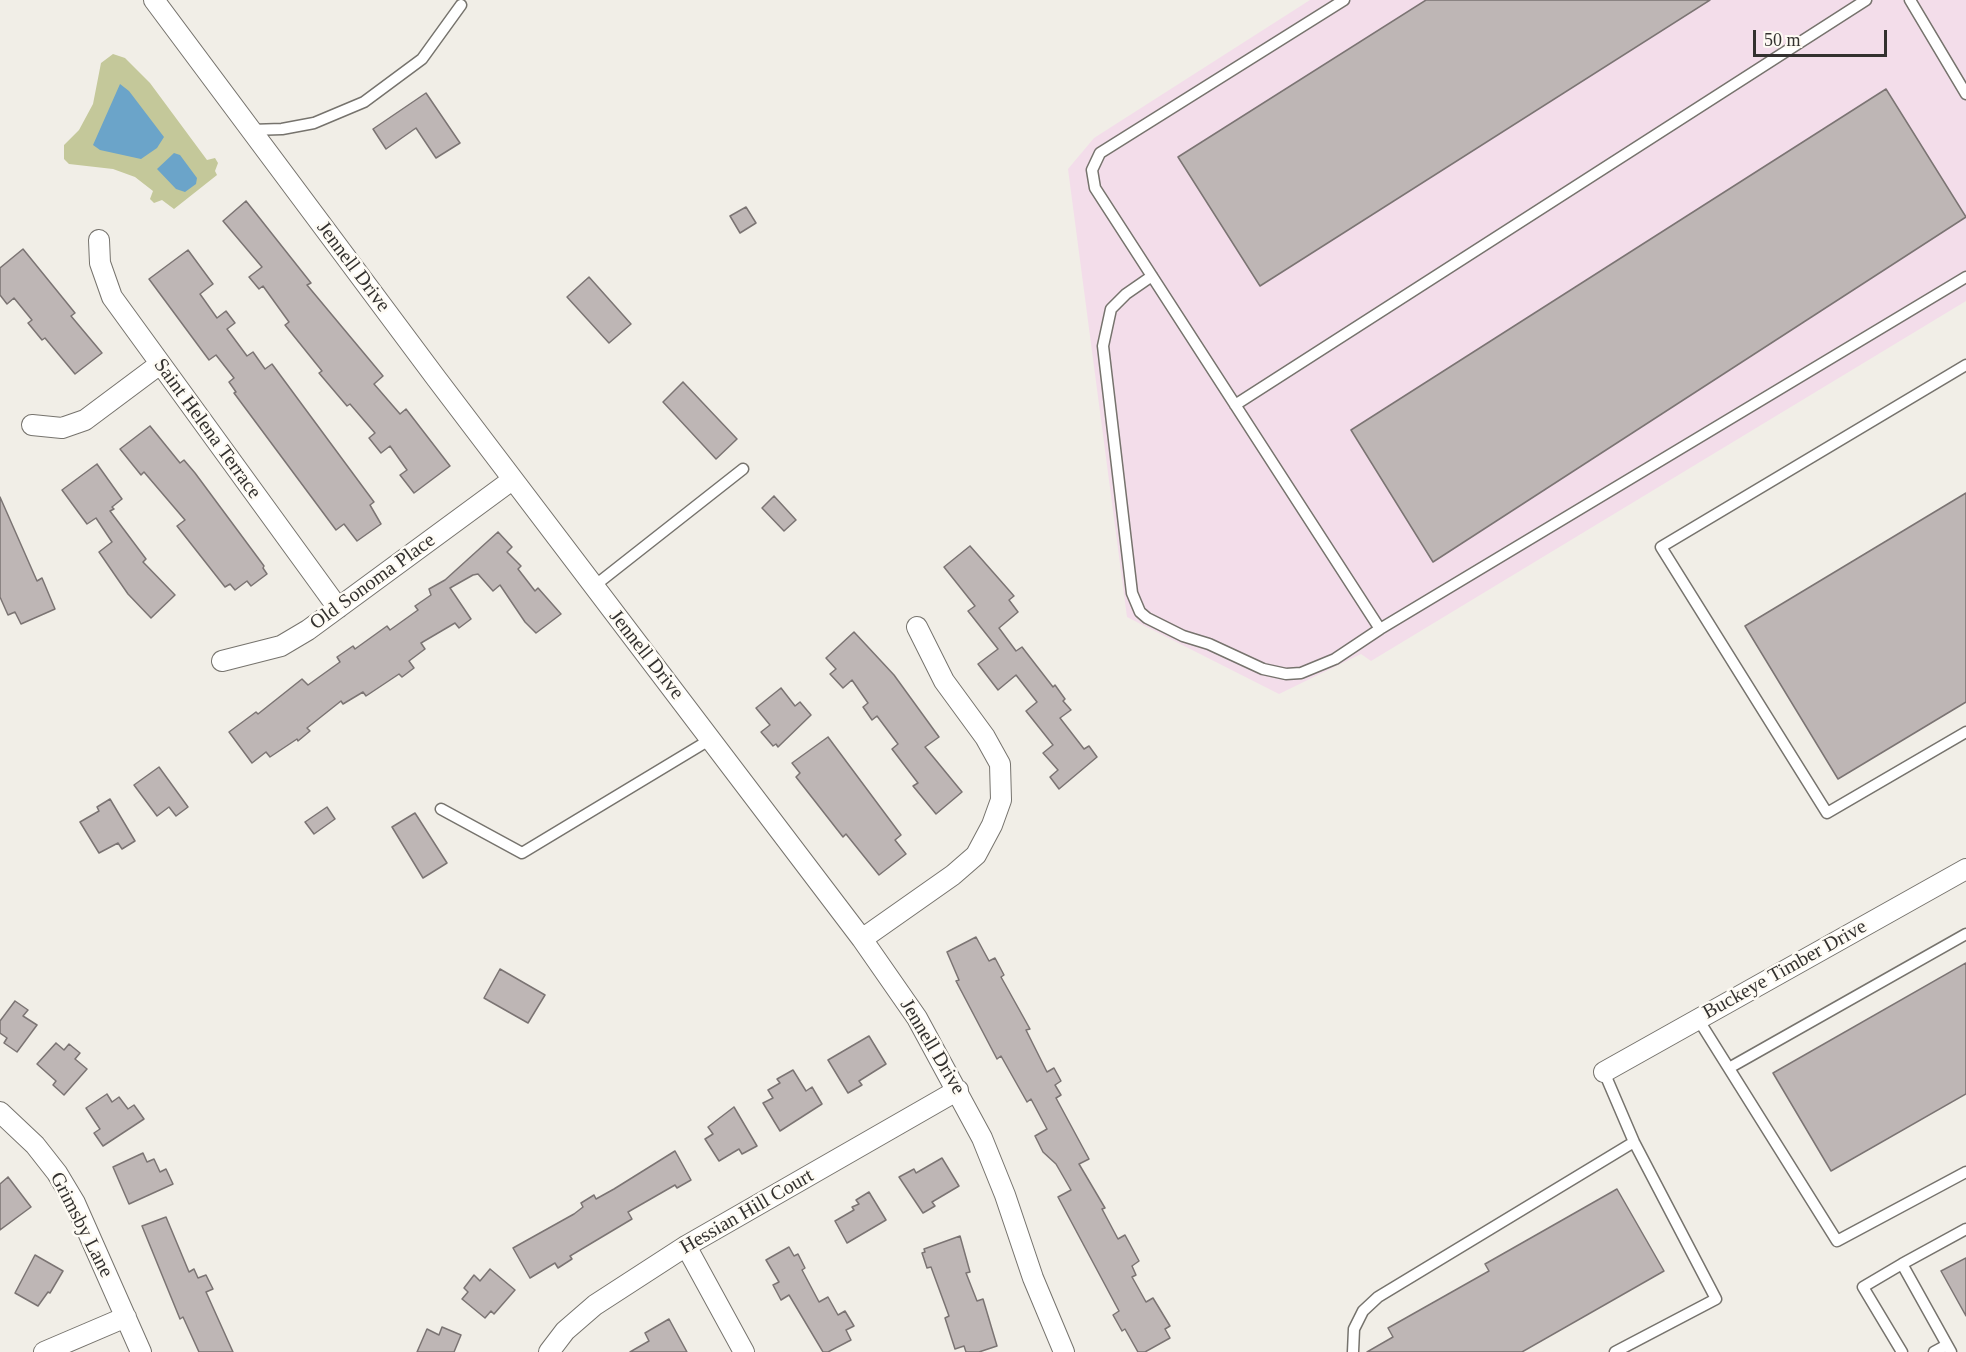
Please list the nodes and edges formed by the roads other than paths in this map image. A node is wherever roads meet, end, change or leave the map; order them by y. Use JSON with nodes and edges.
{"nodes":[{"id":1,"x":154,"y":0,"type":"edge"},
{"id":2,"x":1344,"y":0,"type":"edge"},
{"id":3,"x":1866,"y":0,"type":"edge"},
{"id":4,"x":1910,"y":0,"type":"edge"},
{"id":5,"x":461,"y":5,"type":"dead end"},
{"id":6,"x":1966,"y":94,"type":"edge"},
{"id":7,"x":250,"y":130,"type":"junction"},
{"id":8,"x":99,"y":240,"type":"dead end"},
{"id":9,"x":1152,"y":276,"type":"junction"},
{"id":10,"x":1966,"y":277,"type":"edge"},
{"id":11,"x":160,"y":363,"type":"junction"},
{"id":12,"x":1966,"y":365,"type":"edge"},
{"id":13,"x":1235,"y":405,"type":"junction"},
{"id":14,"x":32,"y":425,"type":"dead end"},
{"id":15,"x":743,"y":469,"type":"dead end"},
{"id":16,"x":512,"y":480,"type":"junction"},
{"id":17,"x":593,"y":587,"type":"junction"},
{"id":18,"x":338,"y":608,"type":"junction"},
{"id":19,"x":917,"y":627,"type":"dead end"},
{"id":20,"x":1380,"y":629,"type":"junction"},
{"id":21,"x":222,"y":661,"type":"dead end"},
{"id":22,"x":1966,"y":732,"type":"edge"},
{"id":23,"x":711,"y":739,"type":"junction"},
{"id":24,"x":441,"y":809,"type":"dead end"},
{"id":25,"x":1966,"y":869,"type":"edge"},
{"id":26,"x":1966,"y":934,"type":"edge"},
{"id":27,"x":862,"y":939,"type":"junction"},
{"id":28,"x":1698,"y":1019,"type":"junction"},
{"id":29,"x":1729,"y":1068,"type":"junction"},
{"id":30,"x":1604,"y":1072,"type":"joint"},
{"id":31,"x":958,"y":1090,"type":"junction"},
{"id":32,"x":0,"y":1112,"type":"edge"},
{"id":33,"x":1634,"y":1142,"type":"junction"},
{"id":34,"x":1966,"y":1172,"type":"edge"},
{"id":35,"x":1966,"y":1229,"type":"edge"},
{"id":36,"x":686,"y":1246,"type":"junction"},
{"id":37,"x":1902,"y":1264,"type":"junction"},
{"id":38,"x":126,"y":1317,"type":"junction"},
{"id":39,"x":1949,"y":1349,"type":"edge"},
{"id":40,"x":44,"y":1352,"type":"edge"},
{"id":41,"x":141,"y":1352,"type":"edge"},
{"id":42,"x":549,"y":1352,"type":"edge"},
{"id":43,"x":744,"y":1352,"type":"edge"},
{"id":44,"x":1064,"y":1352,"type":"edge"},
{"id":45,"x":1353,"y":1352,"type":"edge"},
{"id":46,"x":1615,"y":1352,"type":"edge"},
{"id":47,"x":1902,"y":1352,"type":"edge"},
{"id":48,"x":1934,"y":1352,"type":"edge"}],
"edges":[{"from":1,"to":7,"type":"street","name":"Jennell Drive"},
{"from":2,"to":9,"type":"lane"},
{"from":3,"to":13,"type":"lane"},
{"from":4,"to":6,"type":"lane"},
{"from":5,"to":7,"type":"lane"},
{"from":7,"to":16,"type":"street","name":"Jennell Drive"},
{"from":8,"to":11,"type":"street","name":"Saint Helena Terrace"},
{"from":9,"to":13,"type":"lane"},
{"from":9,"to":20,"type":"lane"},
{"from":10,"to":20,"type":"lane"},
{"from":11,"to":14,"type":"street"},
{"from":11,"to":18,"type":"street","name":"Saint Helena Terrace"},
{"from":12,"to":22,"type":"lane"},
{"from":13,"to":20,"type":"lane"},
{"from":15,"to":17,"type":"lane"},
{"from":16,"to":17,"type":"street","name":"Jennell Drive"},
{"from":16,"to":18,"type":"street","name":"Old Sonoma Place"},
{"from":17,"to":23,"type":"street","name":"Jennell Drive"},
{"from":18,"to":21,"type":"street","name":"Old Sonoma Place"},
{"from":19,"to":27,"type":"street"},
{"from":23,"to":24,"type":"lane"},
{"from":23,"to":27,"type":"street","name":"Jennell Drive"},
{"from":25,"to":28,"type":"street","name":"Buckeye Timber Drive"},
{"from":26,"to":29,"type":"lane"},
{"from":27,"to":31,"type":"street","name":"Jennell Drive"},
{"from":28,"to":29,"type":"lane"},
{"from":28,"to":30,"type":"street","name":"Buckeye Timber Drive"},
{"from":29,"to":34,"type":"lane"},
{"from":30,"to":33,"type":"lane"},
{"from":31,"to":36,"type":"street","name":"Hessian Hill Court"},
{"from":31,"to":44,"type":"street","name":"Jennell Drive"},
{"from":32,"to":38,"type":"street","name":"Grimsby Lane"},
{"from":33,"to":45,"type":"lane"},
{"from":33,"to":46,"type":"lane"},
{"from":35,"to":37,"type":"lane"},
{"from":36,"to":42,"type":"street","name":"Hessian Hill Court"},
{"from":36,"to":43,"type":"street"},
{"from":37,"to":39,"type":"lane"},
{"from":37,"to":47,"type":"lane"},
{"from":38,"to":40,"type":"street"},
{"from":38,"to":41,"type":"street","name":"Grimsby Lane"},
{"from":39,"to":48,"type":"lane"}]}
